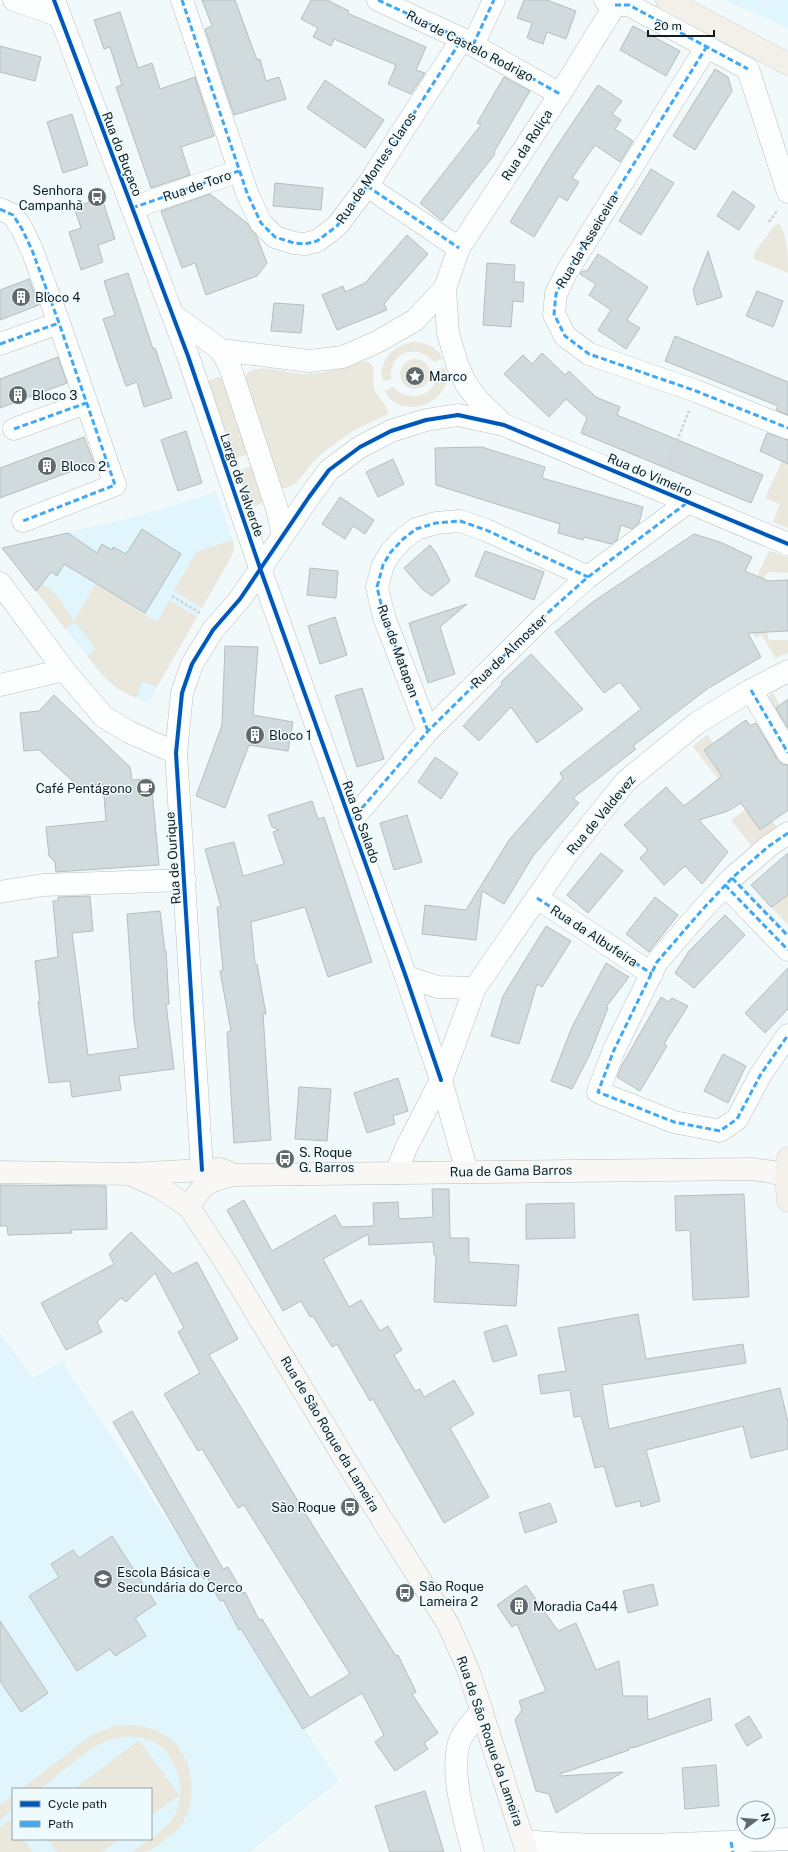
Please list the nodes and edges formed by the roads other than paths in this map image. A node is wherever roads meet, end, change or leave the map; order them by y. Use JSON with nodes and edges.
{"nodes":[{"id":1,"x":14,"y":0,"type":"edge"},
{"id":2,"x":182,"y":0,"type":"edge"},
{"id":3,"x":378,"y":0,"type":"edge"},
{"id":4,"x":494,"y":0,"type":"edge"},
{"id":5,"x":667,"y":0,"type":"edge"},
{"id":6,"x":610,"y":2,"type":"edge"},
{"id":7,"x":57,"y":8,"type":"edge"},
{"id":8,"x":467,"y":42,"type":"junction"},
{"id":9,"x":707,"y":46,"type":"junction"},
{"id":10,"x":788,"y":64,"type":"edge"},
{"id":11,"x":560,"y":94,"type":"junction"},
{"id":12,"x":239,"y":171,"type":"junction"},
{"id":13,"x":367,"y":186,"type":"junction"},
{"id":14,"x":788,"y":192,"type":"edge"},
{"id":15,"x":132,"y":208,"type":"junction"},
{"id":16,"x":0,"y":209,"type":"edge"},
{"id":17,"x":459,"y":248,"type":"junction"},
{"id":18,"x":444,"y":288,"type":"junction"},
{"id":19,"x":173,"y":315,"type":"junction"},
{"id":20,"x":59,"y":323,"type":"junction"},
{"id":21,"x":0,"y":344,"type":"edge"},
{"id":22,"x":221,"y":350,"type":"junction"},
{"id":23,"x":86,"y":403,"type":"junction"},
{"id":24,"x":504,"y":425,"type":"junction"},
{"id":25,"x":788,"y":428,"type":"edge"},
{"id":26,"x":14,"y":430,"type":"dead end"},
{"id":27,"x":688,"y":502,"type":"junction"},
{"id":28,"x":23,"y":521,"type":"dead end"},
{"id":29,"x":283,"y":535,"type":"junction"},
{"id":30,"x":788,"y":544,"type":"edge"},
{"id":31,"x":261,"y":571,"type":"junction"},
{"id":32,"x":588,"y":577,"type":"junction"},
{"id":33,"x":0,"y":583,"type":"edge"},
{"id":34,"x":64,"y":670,"type":"junction"},
{"id":35,"x":788,"y":670,"type":"edge"},
{"id":36,"x":0,"y":685,"type":"edge"},
{"id":37,"x":751,"y":690,"type":"junction"},
{"id":38,"x":428,"y":731,"type":"junction"},
{"id":39,"x":176,"y":753,"type":"junction"},
{"id":40,"x":788,"y":753,"type":"edge"},
{"id":41,"x":350,"y":822,"type":"junction"},
{"id":42,"x":788,"y":833,"type":"edge"},
{"id":43,"x":185,"y":880,"type":"junction"},
{"id":44,"x":729,"y":882,"type":"junction"},
{"id":45,"x":0,"y":892,"type":"edge"},
{"id":46,"x":537,"y":898,"type":"junction"},
{"id":47,"x":788,"y":936,"type":"edge"},
{"id":48,"x":788,"y":950,"type":"edge"},
{"id":49,"x":652,"y":974,"type":"junction"},
{"id":50,"x":406,"y":977,"type":"junction"},
{"id":51,"x":475,"y":988,"type":"junction"},
{"id":52,"x":788,"y":1035,"type":"edge"},
{"id":53,"x":441,"y":1080,"type":"junction"},
{"id":54,"x":202,"y":1170,"type":"junction"},
{"id":55,"x":787,"y":1171,"type":"edge"},
{"id":56,"x":0,"y":1172,"type":"edge"},
{"id":57,"x":467,"y":1172,"type":"junction"},
{"id":58,"x":396,"y":1173,"type":"junction"},
{"id":59,"x":130,"y":1174,"type":"junction"},
{"id":60,"x":233,"y":1175,"type":"junction"},
{"id":61,"x":788,"y":1201,"type":"edge"},
{"id":62,"x":189,"y":1207,"type":"junction"},
{"id":63,"x":482,"y":1710,"type":"junction"},
{"id":64,"x":788,"y":1839,"type":"edge"},
{"id":65,"x":525,"y":1846,"type":"edge"},
{"id":66,"x":473,"y":1852,"type":"edge"}],
"edges":[{"from":1,"to":7,"type":"street"},
{"from":2,"to":12,"type":"street","name":"Rua de Montes Claros"},
{"from":3,"to":8,"type":"street","name":"Rua de Castelo Rodrigo"},
{"from":4,"to":8,"type":"street","name":"Rua de Montes Claros"},
{"from":5,"to":10,"type":"main road"},
{"from":6,"to":9,"type":"street"},
{"from":6,"to":11,"type":"street","name":"Rua da Roliça"},
{"from":7,"to":15,"type":"street","name":"Rua do Buçaco"},
{"from":8,"to":11,"type":"street","name":"Rua de Castelo Rodrigo"},
{"from":8,"to":13,"type":"street","name":"Rua de Montes Claros"},
{"from":9,"to":14,"type":"street"},
{"from":9,"to":25,"type":"street","name":"Rua da Asseiceira"},
{"from":11,"to":17,"type":"street","name":"Rua da Roliça"},
{"from":12,"to":13,"type":"street","name":"Rua de Montes Claros"},
{"from":12,"to":15,"type":"street","name":"Rua de Toro"},
{"from":13,"to":17,"type":"street"},
{"from":15,"to":19,"type":"street","name":"Rua do Buçaco"},
{"from":16,"to":20,"type":"street"},
{"from":17,"to":18,"type":"street","name":"Rua da Roliça"},
{"from":18,"to":22,"type":"street","name":"Largo de Valverde"},
{"from":18,"to":24,"type":"street"},
{"from":19,"to":22,"type":"street","name":"Largo de Valverde"},
{"from":19,"to":31,"type":"street","name":"Largo de Valverde"},
{"from":20,"to":21,"type":"street"},
{"from":20,"to":23,"type":"street"},
{"from":22,"to":29,"type":"street","name":"Largo de Valverde"},
{"from":23,"to":26,"type":"street"},
{"from":23,"to":28,"type":"street"},
{"from":24,"to":27,"type":"street","name":"Rua do Vimeiro"},
{"from":24,"to":29,"type":"street","name":"Largo de Valverde"},
{"from":27,"to":30,"type":"street","name":"Rua do Vimeiro"},
{"from":27,"to":32,"type":"street","name":"Rua de Almoster"},
{"from":29,"to":31,"type":"street","name":"Largo de Valverde"},
{"from":31,"to":39,"type":"street","name":"Rua de Ourique"},
{"from":31,"to":41,"type":"street","name":"Rua do Salado"},
{"from":32,"to":38,"type":"street","name":"Rua de Almoster"},
{"from":32,"to":38,"type":"street","name":"Rua de Matapan"},
{"from":33,"to":34,"type":"street"},
{"from":34,"to":36,"type":"street"},
{"from":34,"to":39,"type":"street"},
{"from":35,"to":37,"type":"street","name":"Rua de Valdevez"},
{"from":37,"to":40,"type":"street"},
{"from":37,"to":46,"type":"street","name":"Rua de Valdevez"},
{"from":38,"to":41,"type":"street","name":"Rua de Almoster"},
{"from":39,"to":43,"type":"street","name":"Rua de Ourique"},
{"from":41,"to":50,"type":"street","name":"Rua do Salado"},
{"from":42,"to":44,"type":"street"},
{"from":43,"to":45,"type":"street"},
{"from":43,"to":54,"type":"street","name":"Rua de Ourique"},
{"from":44,"to":47,"type":"street"},
{"from":44,"to":48,"type":"street"},
{"from":44,"to":49,"type":"street"},
{"from":46,"to":49,"type":"street","name":"Rua da Albufeira"},
{"from":46,"to":51,"type":"street","name":"Rua de Valdevez"},
{"from":49,"to":52,"type":"street"},
{"from":50,"to":51,"type":"street"},
{"from":50,"to":53,"type":"street","name":"Rua do Salado"},
{"from":51,"to":53,"type":"street","name":"Rua de Valdevez"},
{"from":53,"to":57,"type":"street","name":"Rua do Salado"},
{"from":53,"to":58,"type":"street"},
{"from":54,"to":59,"type":"main road","name":"Rua de Gama Barros"},
{"from":54,"to":60,"type":"main road","name":"Rua de Gama Barros"},
{"from":55,"to":57,"type":"main road","name":"Rua de Gama Barros"},
{"from":55,"to":61,"type":"main road"},
{"from":56,"to":59,"type":"main road","name":"Rua de São Roque da Lameira"},
{"from":57,"to":58,"type":"main road","name":"Rua de Gama Barros"},
{"from":58,"to":60,"type":"main road","name":"Rua de Gama Barros"},
{"from":59,"to":62,"type":"main road","name":"Rua de São Roque da Lameira"},
{"from":60,"to":62,"type":"main road","name":"Rua de Gama Barros"},
{"from":62,"to":63,"type":"main road","name":"Rua de São Roque da Lameira"},
{"from":63,"to":65,"type":"main road","name":"Rua de São Roque da Lameira"},
{"from":63,"to":66,"type":"street"},
{"from":64,"to":65,"type":"street"}]}
